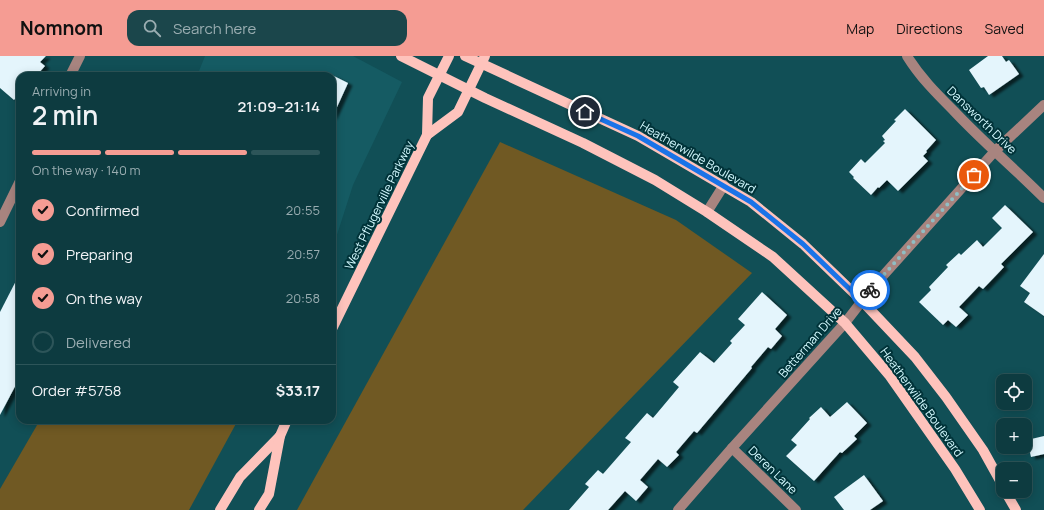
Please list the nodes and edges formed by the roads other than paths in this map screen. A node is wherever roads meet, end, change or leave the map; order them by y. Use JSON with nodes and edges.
{"nodes":[{"id":1,"x":80,"y":56,"type":"edge"},
{"id":2,"x":401,"y":56,"type":"edge"},
{"id":3,"x":449,"y":56,"type":"edge"},
{"id":4,"x":465,"y":56,"type":"edge"},
{"id":5,"x":907,"y":56,"type":"edge"},
{"id":6,"x":483,"y":60,"type":"edge"},
{"id":7,"x":72,"y":72,"type":"edge"},
{"id":8,"x":439,"y":75,"type":"junction"},
{"id":9,"x":469,"y":90,"type":"junction"},
{"id":10,"x":1044,"y":105,"type":"edge"},
{"id":11,"x":427,"y":135,"type":"junction"},
{"id":12,"x":995,"y":151,"type":"junction"},
{"id":13,"x":724,"y":186,"type":"junction"},
{"id":14,"x":16,"y":189,"type":"edge"},
{"id":15,"x":1044,"y":198,"type":"edge"},
{"id":16,"x":707,"y":212,"type":"junction"},
{"id":17,"x":0,"y":222,"type":"edge"},
{"id":18,"x":862,"y":301,"type":"junction"},
{"id":19,"x":336,"y":321,"type":"edge"},
{"id":20,"x":845,"y":323,"type":"junction"},
{"id":21,"x":285,"y":424,"type":"edge"},
{"id":22,"x":280,"y":436,"type":"junction"},
{"id":23,"x":732,"y":448,"type":"junction"},
{"id":24,"x":996,"y":473,"type":"edge"},
{"id":25,"x":1010,"y":498,"type":"edge"},
{"id":26,"x":220,"y":510,"type":"edge"},
{"id":27,"x":259,"y":510,"type":"edge"},
{"id":28,"x":678,"y":510,"type":"edge"},
{"id":29,"x":796,"y":510,"type":"edge"},
{"id":30,"x":980,"y":510,"type":"edge"},
{"id":31,"x":1016,"y":510,"type":"edge"}],
"edges":[{"from":1,"to":7,"type":"street"},
{"from":2,"to":8,"type":"main road","name":"Heatherwilde Boulevard"},
{"from":3,"to":8,"type":"main road","name":"West Pflugerville Parkway"},
{"from":4,"to":6,"type":"main road","name":"Heatherwilde Boulevard"},
{"from":5,"to":12,"type":"street","name":"Dansworth Drive"},
{"from":6,"to":9,"type":"main road","name":"West Pflugerville Parkway"},
{"from":6,"to":13,"type":"main road","name":"Heatherwilde Boulevard"},
{"from":8,"to":9,"type":"main road","name":"Heatherwilde Boulevard"},
{"from":8,"to":11,"type":"main road","name":"West Pflugerville Parkway"},
{"from":9,"to":11,"type":"main road","name":"West Pflugerville Parkway"},
{"from":9,"to":16,"type":"main road","name":"Heatherwilde Boulevard"},
{"from":10,"to":12,"type":"street","name":"Betterman Drive"},
{"from":11,"to":19,"type":"main road","name":"West Pflugerville Parkway"},
{"from":12,"to":15,"type":"street","name":"Dansworth Drive"},
{"from":12,"to":18,"type":"street","name":"Betterman Drive"},
{"from":13,"to":16,"type":"street"},
{"from":13,"to":18,"type":"main road","name":"Heatherwilde Boulevard"},
{"from":14,"to":17,"type":"street"},
{"from":16,"to":20,"type":"main road","name":"Heatherwilde Boulevard"},
{"from":18,"to":20,"type":"street","name":"Betterman Drive"},
{"from":18,"to":24,"type":"main road","name":"Heatherwilde Boulevard"},
{"from":20,"to":23,"type":"street","name":"Betterman Drive"},
{"from":20,"to":30,"type":"main road","name":"Heatherwilde Boulevard"},
{"from":21,"to":22,"type":"main road"},
{"from":22,"to":26,"type":"main road"},
{"from":22,"to":27,"type":"main road"},
{"from":23,"to":28,"type":"street","name":"Betterman Drive"},
{"from":23,"to":29,"type":"street","name":"Deren Lane"},
{"from":25,"to":31,"type":"main road"}]}
